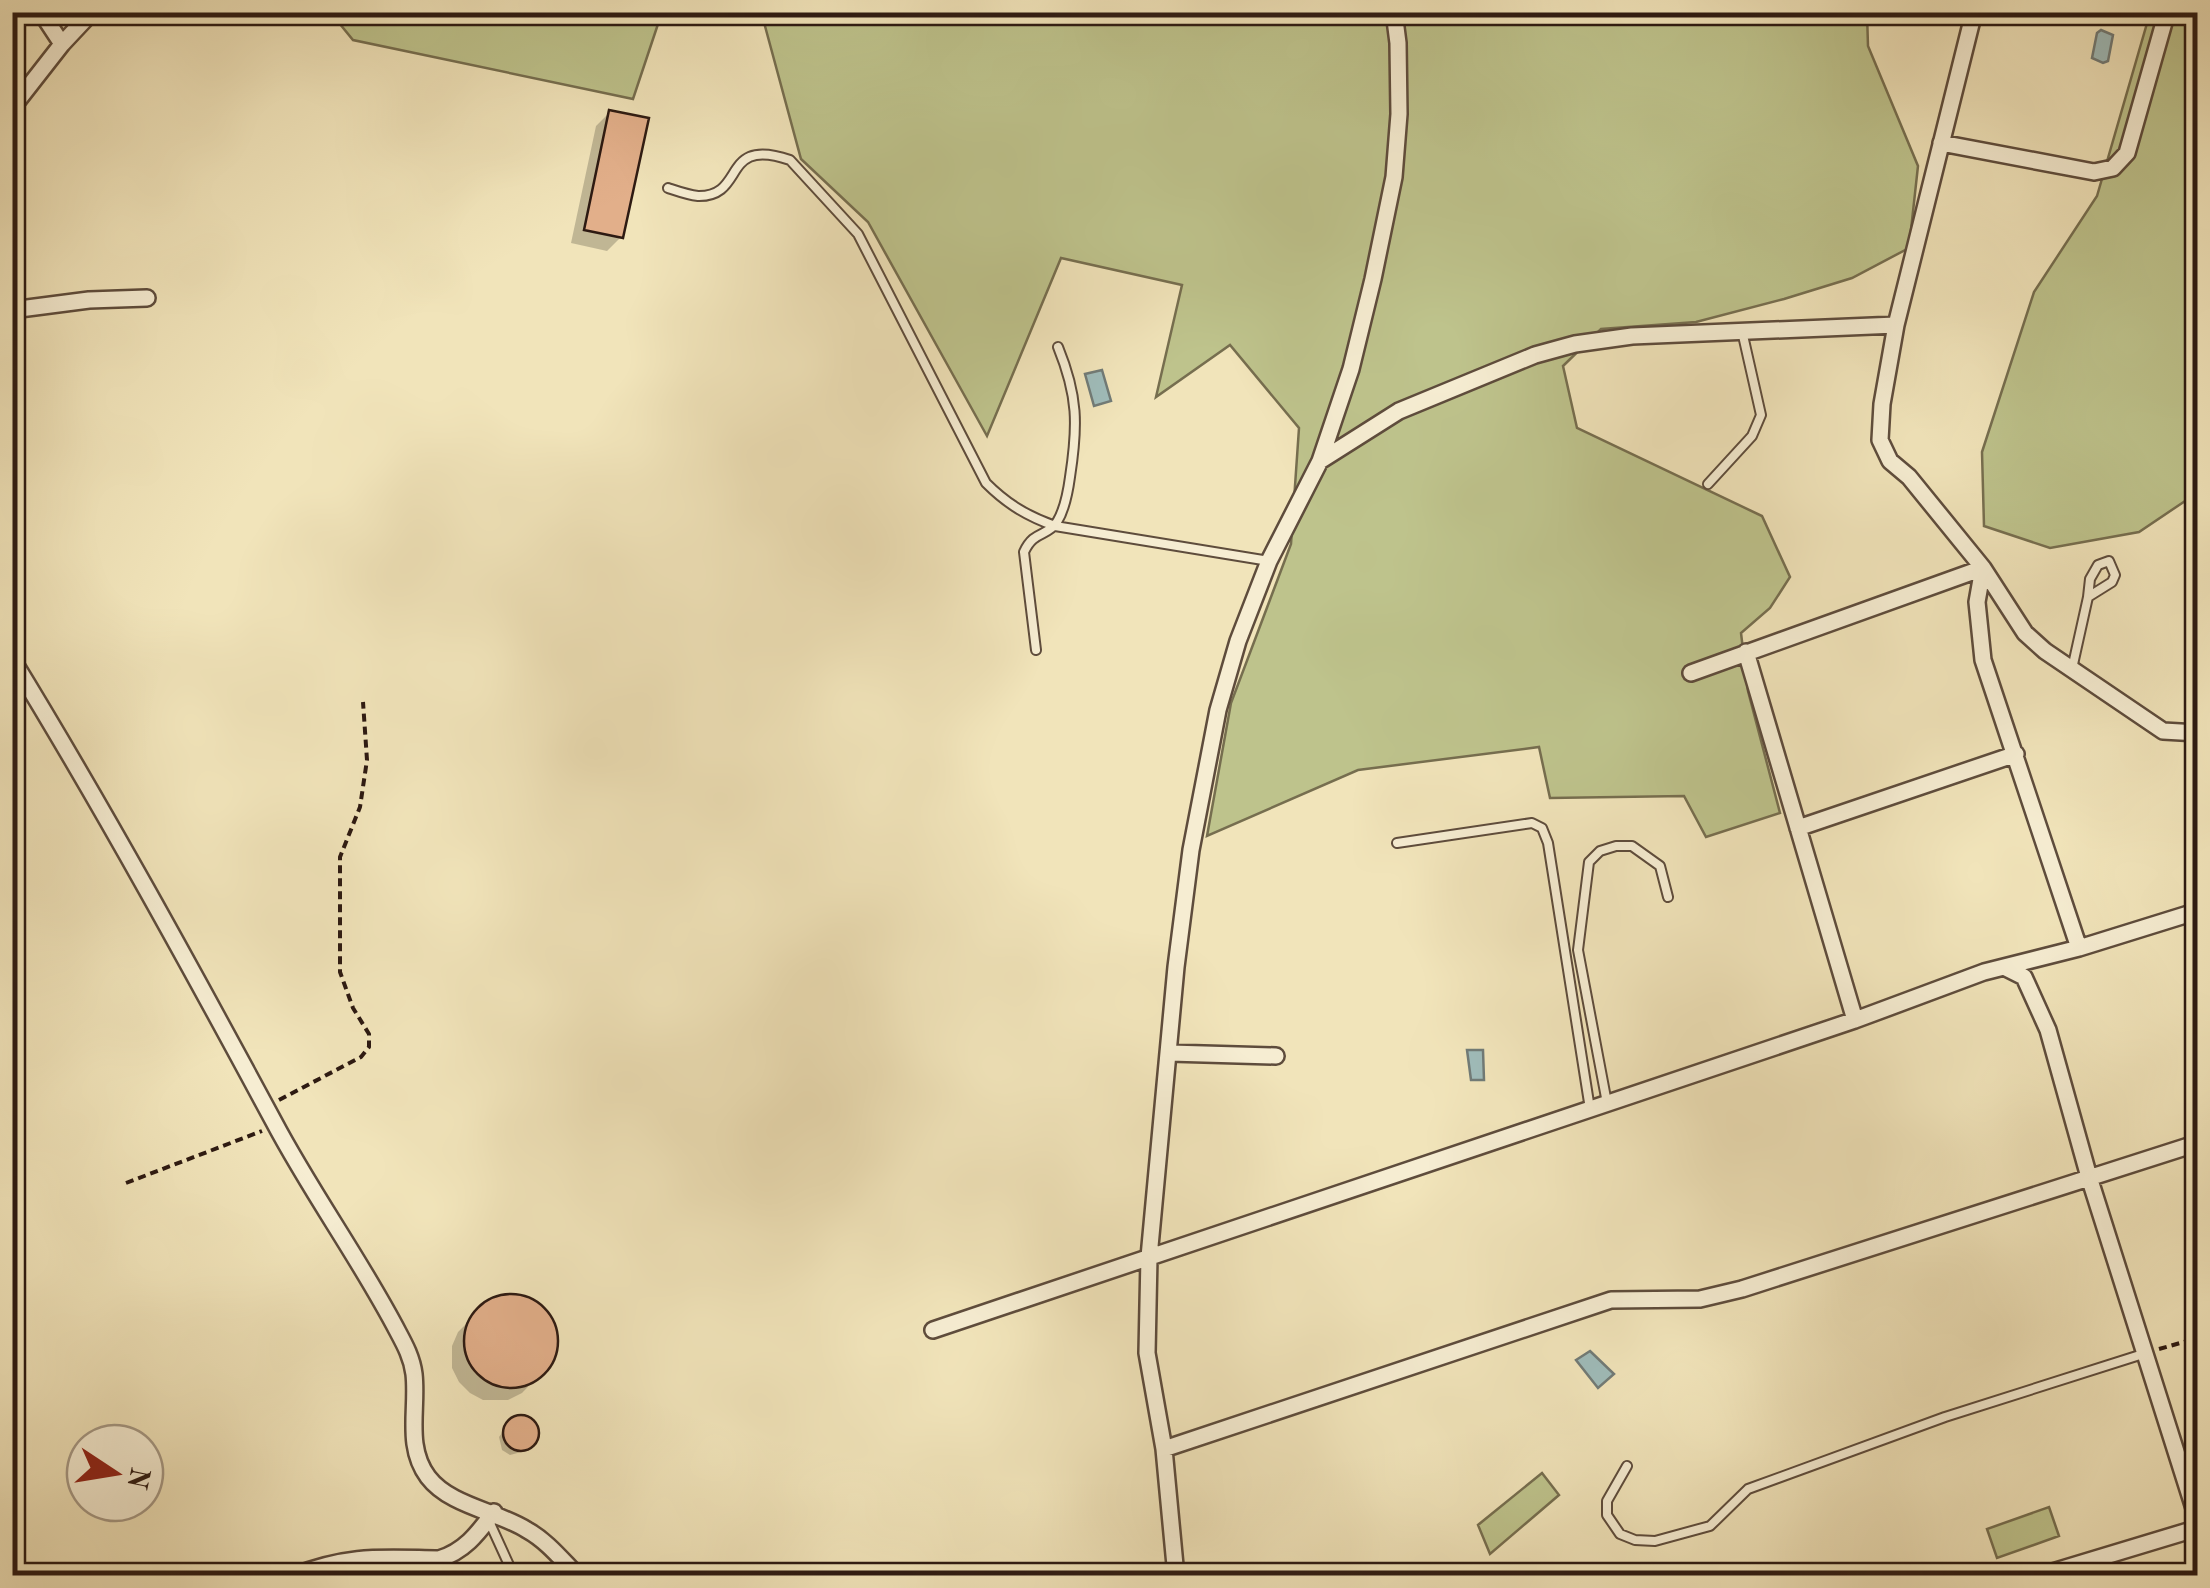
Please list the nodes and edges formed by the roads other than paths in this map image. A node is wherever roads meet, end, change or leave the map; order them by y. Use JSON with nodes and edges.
{"nodes":[{"id":1,"x":41,"y":12,"type":"edge"},
{"id":2,"x":92,"y":12,"type":"edge"},
{"id":3,"x":1394,"y":12,"type":"edge"},
{"id":4,"x":1974,"y":12,"type":"edge"},
{"id":5,"x":2167,"y":12,"type":"edge"},
{"id":6,"x":62,"y":44,"type":"junction"},
{"id":7,"x":15,"y":98,"type":"edge"},
{"id":8,"x":1941,"y":143,"type":"junction"},
{"id":9,"x":668,"y":188,"type":"dead end"},
{"id":10,"x":147,"y":298,"type":"dead end"},
{"id":11,"x":12,"y":310,"type":"edge"},
{"id":12,"x":1896,"y":325,"type":"junction"},
{"id":13,"x":1742,"y":331,"type":"junction"},
{"id":14,"x":1058,"y":347,"type":"dead end"},
{"id":15,"x":1320,"y":461,"type":"junction"},
{"id":16,"x":1708,"y":484,"type":"dead end"},
{"id":17,"x":1055,"y":526,"type":"junction"},
{"id":18,"x":1269,"y":561,"type":"junction"},
{"id":19,"x":1983,"y":568,"type":"junction"},
{"id":20,"x":2088,"y":596,"type":"junction"},
{"id":21,"x":1036,"y":650,"type":"dead end"},
{"id":22,"x":1746,"y":652,"type":"junction"},
{"id":23,"x":12,"y":659,"type":"edge"},
{"id":24,"x":2072,"y":669,"type":"junction"},
{"id":25,"x":1691,"y":673,"type":"dead end"},
{"id":26,"x":2198,"y":734,"type":"edge"},
{"id":27,"x":2016,"y":754,"type":"junction"},
{"id":28,"x":1798,"y":828,"type":"junction"},
{"id":29,"x":1397,"y":843,"type":"dead end"},
{"id":30,"x":1668,"y":897,"type":"dead end"},
{"id":31,"x":2198,"y":911,"type":"edge"},
{"id":32,"x":2080,"y":948,"type":"junction"},
{"id":33,"x":2006,"y":968,"type":"junction"},
{"id":34,"x":1855,"y":1020,"type":"junction"},
{"id":35,"x":1170,"y":1053,"type":"junction"},
{"id":36,"x":1276,"y":1056,"type":"dead end"},
{"id":37,"x":1607,"y":1104,"type":"junction"},
{"id":38,"x":1590,"y":1110,"type":"junction"},
{"id":39,"x":2198,"y":1143,"type":"edge"},
{"id":40,"x":2089,"y":1178,"type":"junction"},
{"id":41,"x":1149,"y":1258,"type":"junction"},
{"id":42,"x":933,"y":1330,"type":"dead end"},
{"id":43,"x":2144,"y":1354,"type":"junction"},
{"id":44,"x":1164,"y":1449,"type":"junction"},
{"id":45,"x":1627,"y":1466,"type":"dead end"},
{"id":46,"x":491,"y":1516,"type":"junction"},
{"id":47,"x":2198,"y":1524,"type":"edge"},
{"id":48,"x":293,"y":1576,"type":"edge"},
{"id":49,"x":514,"y":1576,"type":"edge"},
{"id":50,"x":578,"y":1576,"type":"edge"},
{"id":51,"x":1176,"y":1576,"type":"edge"},
{"id":52,"x":2039,"y":1576,"type":"edge"}],
"edges":[{"from":1,"to":6,"type":"street"},
{"from":2,"to":6,"type":"street"},
{"from":3,"to":15,"type":"street"},
{"from":4,"to":8,"type":"street"},
{"from":5,"to":8,"type":"street"},
{"from":6,"to":7,"type":"street"},
{"from":8,"to":12,"type":"street"},
{"from":9,"to":17,"type":"lane"},
{"from":10,"to":11,"type":"street"},
{"from":12,"to":13,"type":"street"},
{"from":12,"to":19,"type":"street"},
{"from":13,"to":15,"type":"street"},
{"from":13,"to":16,"type":"lane"},
{"from":14,"to":17,"type":"lane"},
{"from":15,"to":18,"type":"street"},
{"from":17,"to":18,"type":"lane"},
{"from":17,"to":21,"type":"lane"},
{"from":18,"to":35,"type":"street"},
{"from":19,"to":22,"type":"street"},
{"from":19,"to":24,"type":"street"},
{"from":19,"to":27,"type":"street"},
{"from":20,"to":20,"type":"lane"},
{"from":20,"to":24,"type":"lane"},
{"from":22,"to":25,"type":"street"},
{"from":22,"to":28,"type":"street"},
{"from":23,"to":46,"type":"street"},
{"from":24,"to":26,"type":"street"},
{"from":27,"to":28,"type":"street"},
{"from":27,"to":32,"type":"street"},
{"from":28,"to":34,"type":"street"},
{"from":29,"to":38,"type":"lane"},
{"from":30,"to":37,"type":"lane"},
{"from":31,"to":32,"type":"street"},
{"from":32,"to":33,"type":"street"},
{"from":33,"to":34,"type":"street"},
{"from":33,"to":40,"type":"street"},
{"from":34,"to":37,"type":"street"},
{"from":35,"to":36,"type":"street"},
{"from":35,"to":41,"type":"street"},
{"from":37,"to":38,"type":"street"},
{"from":38,"to":41,"type":"street"},
{"from":39,"to":40,"type":"street"},
{"from":40,"to":43,"type":"street"},
{"from":40,"to":44,"type":"street"},
{"from":41,"to":42,"type":"street"},
{"from":41,"to":44,"type":"street"},
{"from":43,"to":45,"type":"lane"},
{"from":43,"to":47,"type":"street"},
{"from":44,"to":51,"type":"street"},
{"from":46,"to":48,"type":"street"},
{"from":46,"to":49,"type":"lane"},
{"from":46,"to":50,"type":"street"},
{"from":47,"to":52,"type":"street"}]}
